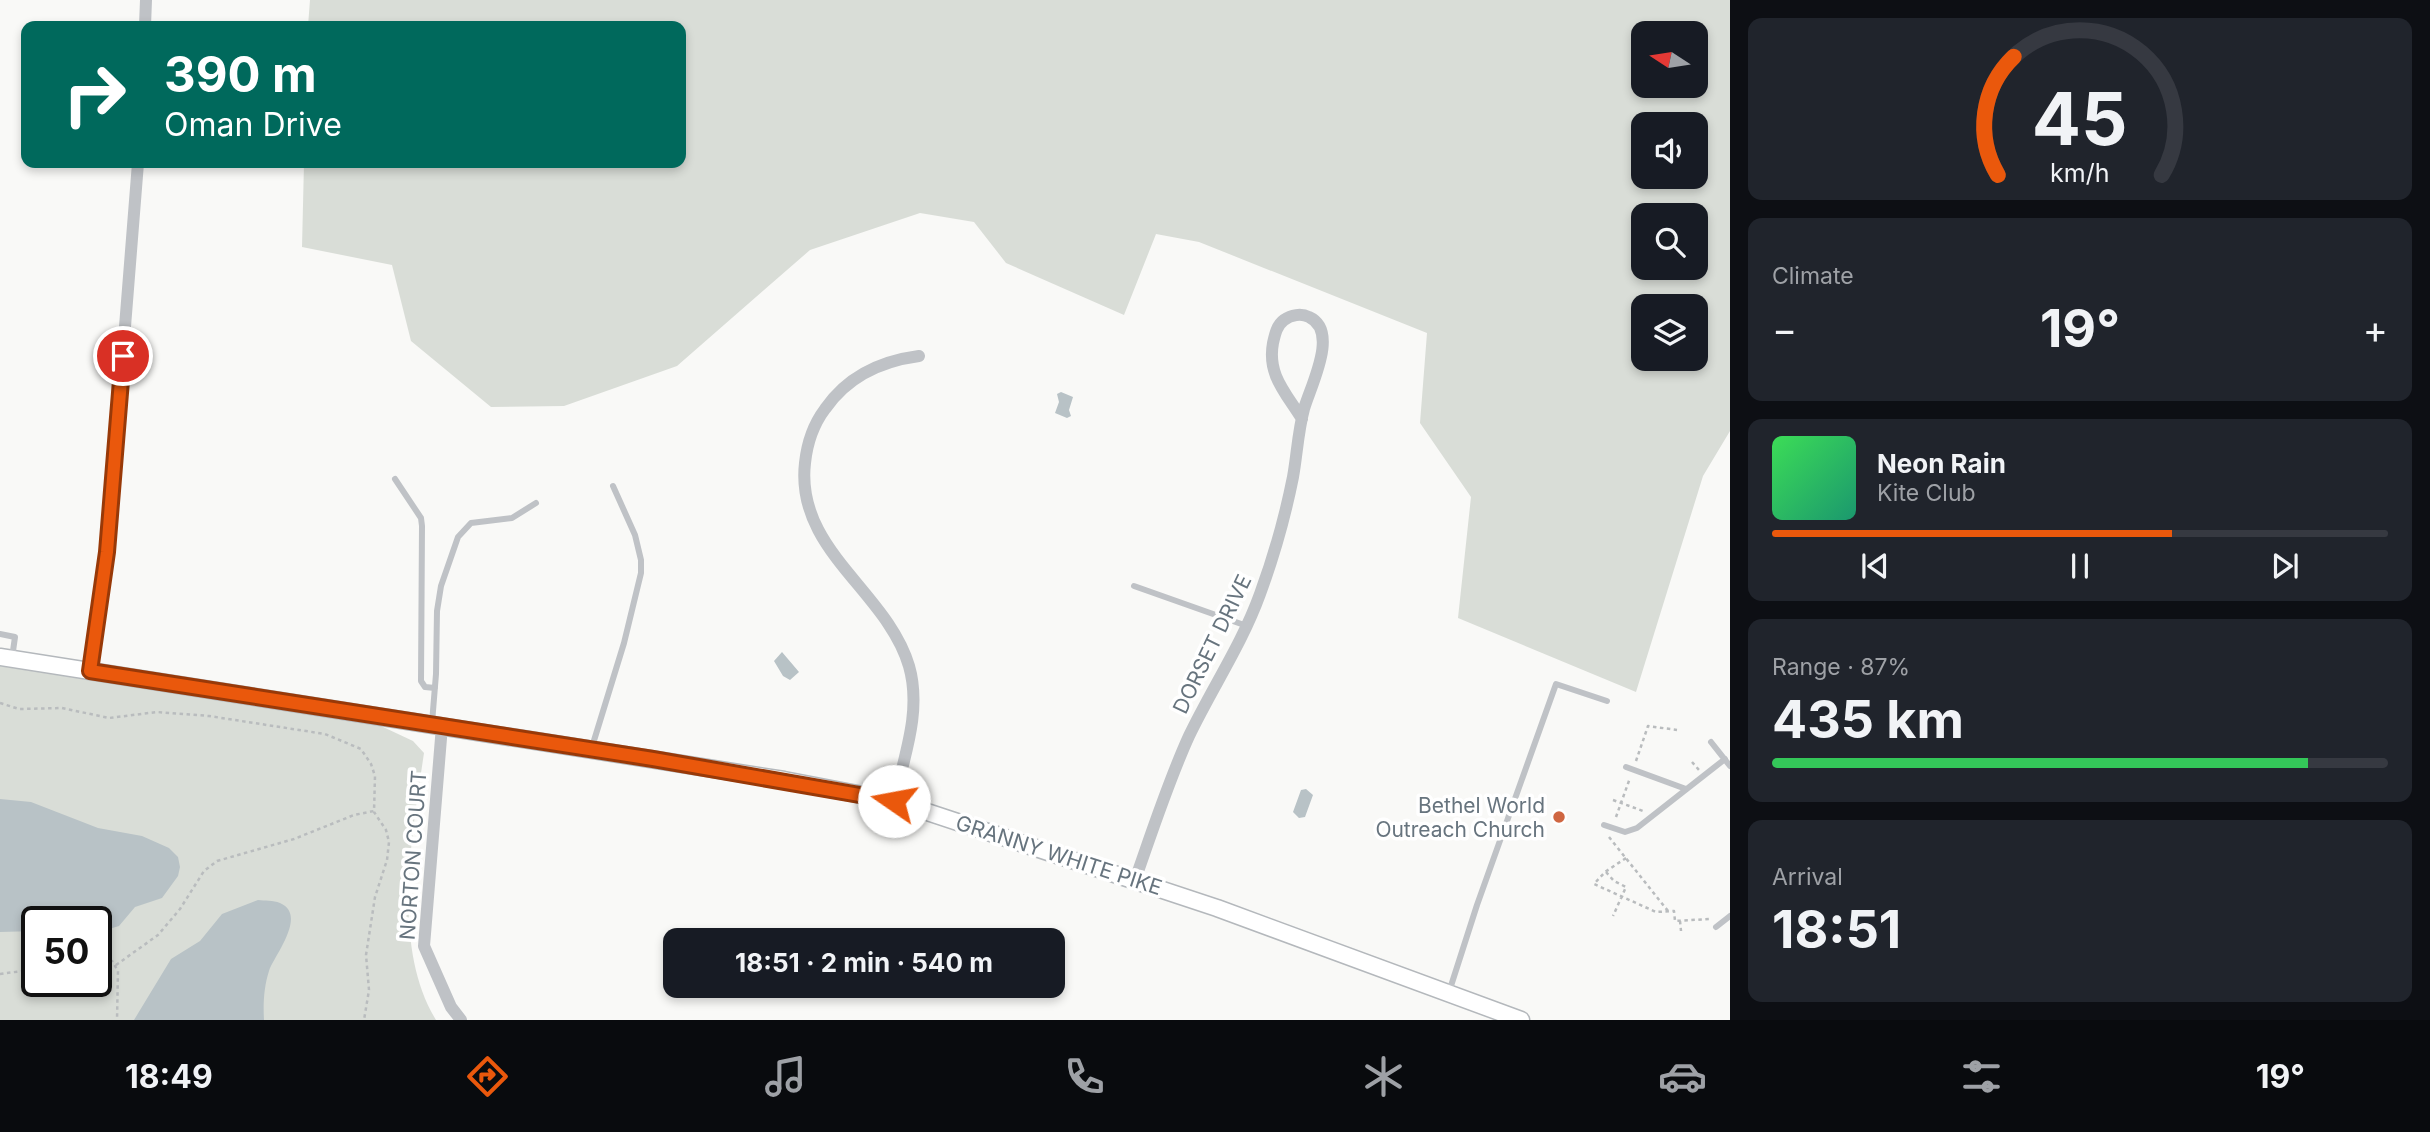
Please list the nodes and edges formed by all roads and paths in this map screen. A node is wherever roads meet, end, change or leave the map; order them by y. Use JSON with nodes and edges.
{"nodes":[{"id":1,"x":146,"y":0,"type":"edge"},
{"id":2,"x":145,"y":21,"type":"edge"},
{"id":3,"x":138,"y":168,"type":"edge"},
{"id":4,"x":919,"y":356,"type":"dead end"},
{"id":5,"x":1302,"y":419,"type":"junction"},
{"id":6,"x":395,"y":479,"type":"dead end"},
{"id":7,"x":613,"y":485,"type":"dead end"},
{"id":8,"x":536,"y":503,"type":"dead end"},
{"id":9,"x":1134,"y":586,"type":"dead end"},
{"id":10,"x":1247,"y":626,"type":"junction"},
{"id":11,"x":0,"y":634,"type":"edge"},
{"id":12,"x":6,"y":658,"type":"edge"},
{"id":13,"x":90,"y":671,"type":"junction"},
{"id":14,"x":435,"y":688,"type":"junction"},
{"id":15,"x":1607,"y":701,"type":"dead end"},
{"id":16,"x":0,"y":703,"type":"edge"},
{"id":17,"x":437,"y":726,"type":"junction"},
{"id":18,"x":1677,"y":730,"type":"dead end"},
{"id":19,"x":1712,"y":742,"type":"dead end"},
{"id":20,"x":591,"y":749,"type":"junction"},
{"id":21,"x":1725,"y":759,"type":"junction"},
{"id":22,"x":1730,"y":765,"type":"edge"},
{"id":23,"x":1626,"y":766,"type":"dead end"},
{"id":24,"x":1633,"y":769,"type":"junction"},
{"id":25,"x":1686,"y":789,"type":"junction"},
{"id":26,"x":1613,"y":800,"type":"dead end"},
{"id":27,"x":894,"y":801,"type":"junction"},
{"id":28,"x":1622,"y":803,"type":"junction"},
{"id":29,"x":374,"y":811,"type":"junction"},
{"id":30,"x":1654,"y":815,"type":"junction"},
{"id":31,"x":1604,"y":825,"type":"dead end"},
{"id":32,"x":1612,"y":828,"type":"junction"},
{"id":33,"x":1626,"y":858,"type":"junction"},
{"id":34,"x":1606,"y":872,"type":"junction"},
{"id":35,"x":1135,"y":880,"type":"junction"},
{"id":36,"x":1622,"y":896,"type":"junction"},
{"id":37,"x":1668,"y":911,"type":"junction"},
{"id":38,"x":1613,"y":916,"type":"dead end"},
{"id":39,"x":1730,"y":916,"type":"edge"},
{"id":40,"x":1713,"y":918,"type":"dead end"},
{"id":41,"x":1680,"y":921,"type":"junction"},
{"id":42,"x":1716,"y":927,"type":"dead end"},
{"id":43,"x":1681,"y":931,"type":"dead end"},
{"id":44,"x":112,"y":961,"type":"edge"},
{"id":45,"x":116,"y":965,"type":"junction"},
{"id":46,"x":21,"y":971,"type":"edge"},
{"id":47,"x":0,"y":974,"type":"edge"},
{"id":48,"x":1448,"y":994,"type":"junction"},
{"id":49,"x":117,"y":1020,"type":"edge"},
{"id":50,"x":364,"y":1020,"type":"edge"},
{"id":51,"x":461,"y":1020,"type":"edge"},
{"id":52,"x":1521,"y":1020,"type":"edge"}],
"edges":[{"from":1,"to":2,"type":"street"},
{"from":3,"to":13,"type":"street"},
{"from":4,"to":27,"type":"street"},
{"from":5,"to":5,"type":"street","name":"DORSET DRIVE"},
{"from":5,"to":10,"type":"street","name":"DORSET DRIVE"},
{"from":6,"to":14,"type":"lane"},
{"from":7,"to":20,"type":"lane"},
{"from":8,"to":14,"type":"lane"},
{"from":9,"to":10,"type":"lane"},
{"from":10,"to":35,"type":"street","name":"DORSET DRIVE"},
{"from":11,"to":12,"type":"lane"},
{"from":12,"to":13,"type":"main road","name":"GRANNY WHITE PIKE"},
{"from":13,"to":17,"type":"main road","name":"GRANNY WHITE PIKE"},
{"from":14,"to":17,"type":"lane"},
{"from":15,"to":48,"type":"lane"},
{"from":16,"to":29,"type":"path"},
{"from":17,"to":20,"type":"main road","name":"GRANNY WHITE PIKE"},
{"from":17,"to":51,"type":"street","name":"NORTON COURT"},
{"from":18,"to":24,"type":"path"},
{"from":19,"to":21,"type":"lane"},
{"from":20,"to":27,"type":"main road","name":"GRANNY WHITE PIKE"},
{"from":21,"to":22,"type":"lane"},
{"from":21,"to":25,"type":"lane"},
{"from":23,"to":24,"type":"lane"},
{"from":24,"to":25,"type":"lane"},
{"from":24,"to":28,"type":"path"},
{"from":25,"to":30,"type":"lane"},
{"from":26,"to":28,"type":"path"},
{"from":27,"to":35,"type":"main road","name":"GRANNY WHITE PIKE"},
{"from":28,"to":30,"type":"path"},
{"from":28,"to":32,"type":"path"},
{"from":29,"to":45,"type":"path"},
{"from":29,"to":50,"type":"path"},
{"from":30,"to":32,"type":"lane"},
{"from":31,"to":32,"type":"lane"},
{"from":32,"to":33,"type":"path"},
{"from":33,"to":34,"type":"path"},
{"from":33,"to":37,"type":"path"},
{"from":34,"to":36,"type":"path"},
{"from":34,"to":36,"type":"path"},
{"from":35,"to":48,"type":"main road","name":"GRANNY WHITE PIKE"},
{"from":36,"to":37,"type":"path"},
{"from":36,"to":38,"type":"path"},
{"from":37,"to":41,"type":"path"},
{"from":39,"to":42,"type":"lane"},
{"from":40,"to":41,"type":"path"},
{"from":41,"to":43,"type":"path"},
{"from":44,"to":45,"type":"path"},
{"from":45,"to":49,"type":"path"},
{"from":46,"to":47,"type":"path"},
{"from":48,"to":52,"type":"main road","name":"GRANNY WHITE PIKE"}]}
